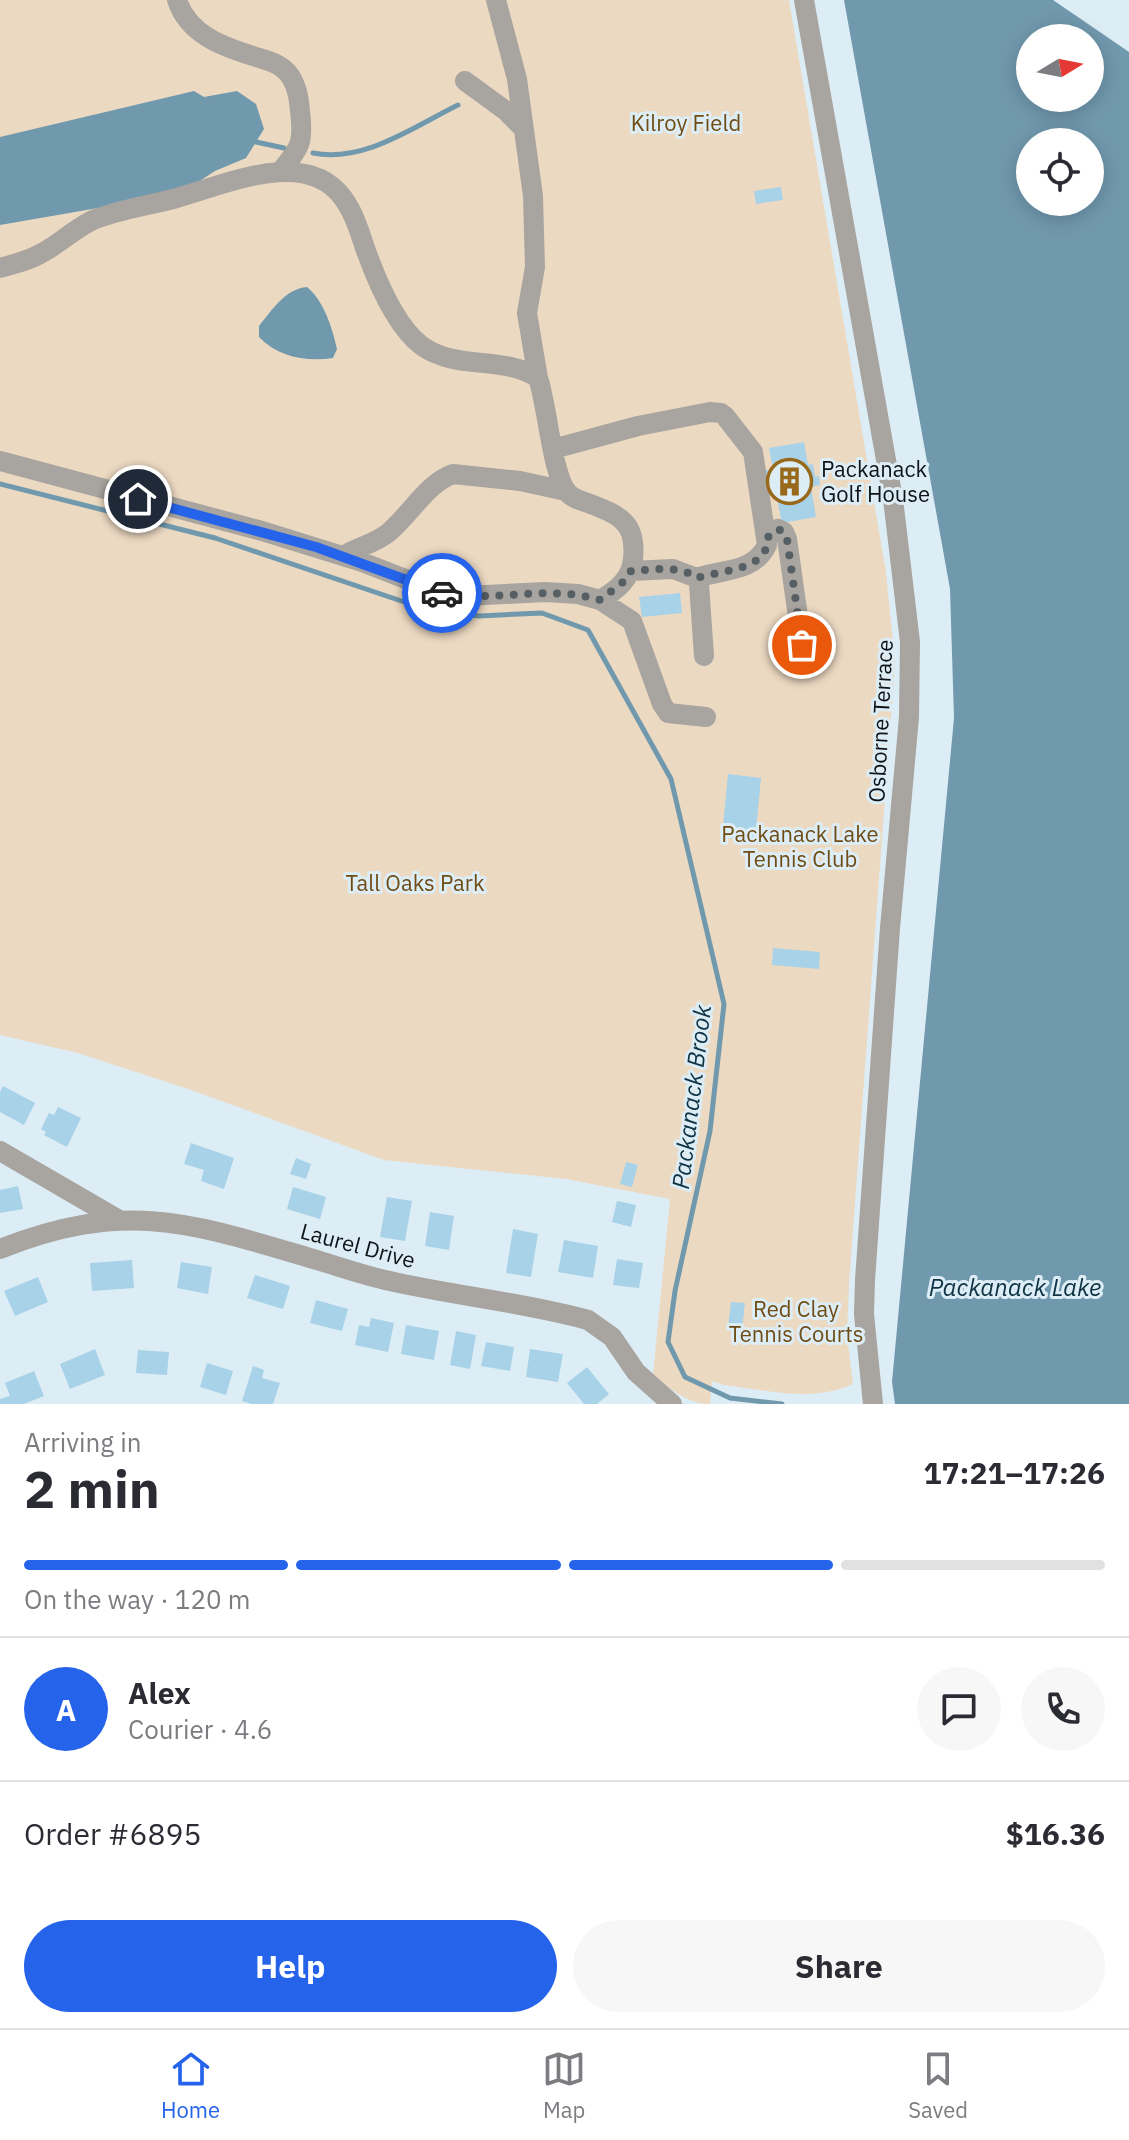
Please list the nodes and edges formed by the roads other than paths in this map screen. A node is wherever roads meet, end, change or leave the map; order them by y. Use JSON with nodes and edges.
{"nodes":[{"id":1,"x":177,"y":0,"type":"edge"},
{"id":2,"x":496,"y":0,"type":"edge"},
{"id":3,"x":804,"y":0,"type":"edge"},
{"id":4,"x":465,"y":81,"type":"dead end"},
{"id":5,"x":524,"y":129,"type":"junction"},
{"id":6,"x":300,"y":147,"type":"junction"},
{"id":7,"x":280,"y":172,"type":"junction"},
{"id":8,"x":317,"y":175,"type":"junction"},
{"id":9,"x":0,"y":268,"type":"edge"},
{"id":10,"x":538,"y":378,"type":"junction"},
{"id":11,"x":553,"y":449,"type":"junction"},
{"id":12,"x":0,"y":461,"type":"edge"},
{"id":13,"x":566,"y":491,"type":"junction"},
{"id":14,"x":767,"y":538,"type":"junction"},
{"id":15,"x":343,"y":556,"type":"junction"},
{"id":16,"x":629,"y":575,"type":"junction"},
{"id":17,"x":697,"y":578,"type":"junction"},
{"id":18,"x":600,"y":600,"type":"junction"},
{"id":19,"x":632,"y":621,"type":"junction"},
{"id":20,"x":802,"y":645,"type":"dead end"},
{"id":21,"x":704,"y":656,"type":"dead end"},
{"id":22,"x":706,"y":717,"type":"dead end"},
{"id":23,"x":0,"y":1151,"type":"edge"},
{"id":24,"x":119,"y":1220,"type":"junction"},
{"id":25,"x":0,"y":1249,"type":"edge"},
{"id":26,"x":672,"y":1404,"type":"edge"},
{"id":27,"x":873,"y":1404,"type":"edge"}],
"edges":[{"from":1,"to":6,"type":"street"},
{"from":2,"to":5,"type":"street"},
{"from":3,"to":27,"type":"street","name":"Osborne Terrace"},
{"from":4,"to":5,"type":"street"},
{"from":5,"to":10,"type":"street"},
{"from":6,"to":7,"type":"street"},
{"from":6,"to":8,"type":"street"},
{"from":7,"to":8,"type":"street"},
{"from":7,"to":9,"type":"street"},
{"from":8,"to":10,"type":"street"},
{"from":10,"to":11,"type":"street"},
{"from":11,"to":13,"type":"street"},
{"from":11,"to":14,"type":"street"},
{"from":12,"to":15,"type":"street"},
{"from":13,"to":15,"type":"street"},
{"from":13,"to":16,"type":"street"},
{"from":14,"to":17,"type":"street"},
{"from":14,"to":20,"type":"street"},
{"from":15,"to":18,"type":"street"},
{"from":16,"to":17,"type":"street"},
{"from":16,"to":18,"type":"street"},
{"from":16,"to":19,"type":"street"},
{"from":17,"to":21,"type":"street"},
{"from":18,"to":19,"type":"street"},
{"from":19,"to":22,"type":"street"},
{"from":23,"to":24,"type":"street"},
{"from":24,"to":25,"type":"street","name":"Laurel Drive"},
{"from":24,"to":26,"type":"street","name":"Laurel Drive"}]}
